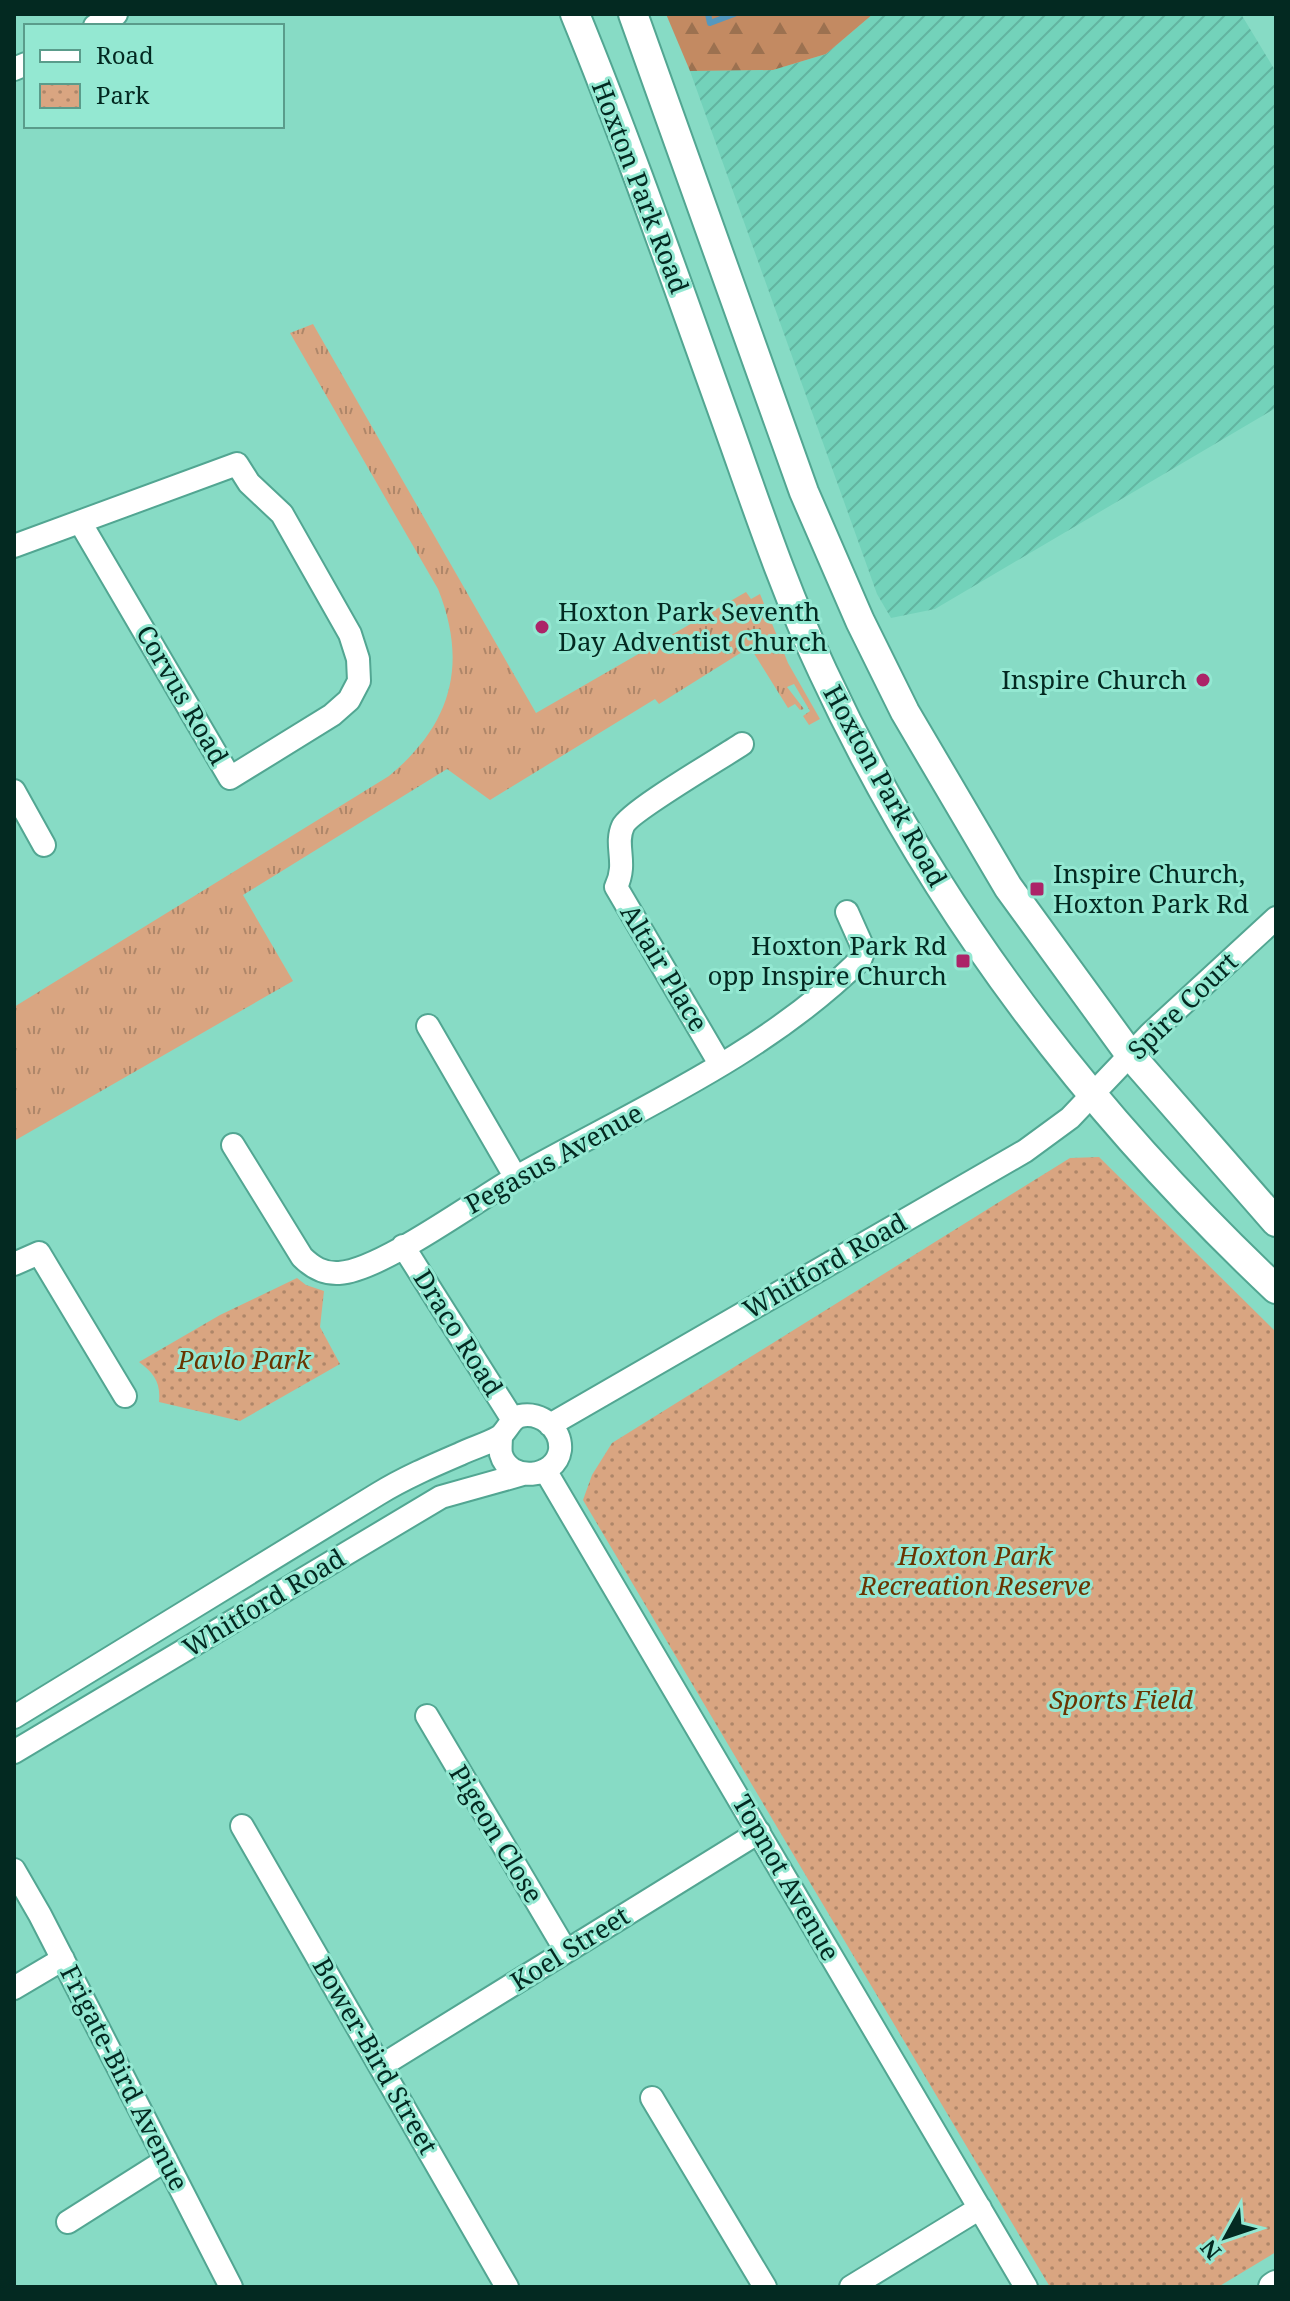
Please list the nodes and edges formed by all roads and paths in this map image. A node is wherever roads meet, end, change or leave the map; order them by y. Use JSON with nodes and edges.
{"nodes":[{"id":1,"x":116,"y":14,"type":"edge"},
{"id":2,"x":575,"y":14,"type":"edge"},
{"id":3,"x":633,"y":14,"type":"edge"},
{"id":4,"x":98,"y":24,"type":"edge"},
{"id":5,"x":80,"y":522,"type":"junction"},
{"id":6,"x":14,"y":546,"type":"edge"},
{"id":7,"x":742,"y":744,"type":"dead end"},
{"id":8,"x":14,"y":791,"type":"edge"},
{"id":9,"x":44,"y":845,"type":"dead end"},
{"id":10,"x":847,"y":912,"type":"dead end"},
{"id":11,"x":1276,"y":918,"type":"edge"},
{"id":12,"x":428,"y":1026,"type":"dead end"},
{"id":13,"x":1131,"y":1056,"type":"junction"},
{"id":14,"x":720,"y":1064,"type":"junction"},
{"id":15,"x":1092,"y":1096,"type":"junction"},
{"id":16,"x":233,"y":1145,"type":"dead end"},
{"id":17,"x":516,"y":1178,"type":"junction"},
{"id":18,"x":1276,"y":1222,"type":"edge"},
{"id":19,"x":403,"y":1246,"type":"junction"},
{"id":20,"x":14,"y":1264,"type":"edge"},
{"id":21,"x":1276,"y":1289,"type":"edge"},
{"id":22,"x":125,"y":1396,"type":"dead end"},
{"id":23,"x":550,"y":1425,"type":"junction"},
{"id":24,"x":507,"y":1428,"type":"junction"},
{"id":25,"x":545,"y":1470,"type":"junction"},
{"id":26,"x":523,"y":1474,"type":"junction"},
{"id":27,"x":427,"y":1716,"type":"dead end"},
{"id":28,"x":14,"y":1717,"type":"edge"},
{"id":29,"x":14,"y":1752,"type":"edge"},
{"id":30,"x":242,"y":1826,"type":"dead end"},
{"id":31,"x":759,"y":1832,"type":"junction"},
{"id":32,"x":14,"y":1870,"type":"edge"},
{"id":33,"x":566,"y":1951,"type":"junction"},
{"id":34,"x":63,"y":1959,"type":"junction"},
{"id":35,"x":14,"y":1988,"type":"edge"},
{"id":36,"x":381,"y":2066,"type":"junction"},
{"id":37,"x":652,"y":2098,"type":"dead end"},
{"id":38,"x":166,"y":2160,"type":"junction"},
{"id":39,"x":980,"y":2208,"type":"junction"},
{"id":40,"x":68,"y":2222,"type":"dead end"},
{"id":41,"x":231,"y":2287,"type":"edge"},
{"id":42,"x":507,"y":2287,"type":"edge"},
{"id":43,"x":765,"y":2287,"type":"edge"},
{"id":44,"x":851,"y":2287,"type":"edge"},
{"id":45,"x":1026,"y":2287,"type":"edge"}],
"edges":[{"from":1,"to":4,"type":"street"},
{"from":2,"to":15,"type":"main road","name":"Hoxton Park Road"},
{"from":3,"to":13,"type":"main road","name":"Hoxton Park Road"},
{"from":5,"to":5,"type":"street","name":"Corvus Road"},
{"from":5,"to":6,"type":"street","name":"Corvus Road"},
{"from":7,"to":14,"type":"street","name":"Altair Place"},
{"from":8,"to":9,"type":"street"},
{"from":10,"to":14,"type":"street","name":"Pegasus Avenue"},
{"from":11,"to":13,"type":"street","name":"Spire Court"},
{"from":12,"to":17,"type":"street"},
{"from":13,"to":15,"type":"street","name":"Spire Court"},
{"from":13,"to":18,"type":"main road","name":"Hoxton Park Road"},
{"from":14,"to":17,"type":"street","name":"Pegasus Avenue"},
{"from":15,"to":21,"type":"main road","name":"Hoxton Park Road"},
{"from":15,"to":23,"type":"street","name":"Whitford Road"},
{"from":16,"to":19,"type":"street","name":"Pegasus Avenue"},
{"from":17,"to":19,"type":"street","name":"Pegasus Avenue"},
{"from":19,"to":24,"type":"street","name":"Draco Road"},
{"from":20,"to":22,"type":"street"},
{"from":23,"to":24,"type":"street"},
{"from":23,"to":25,"type":"street"},
{"from":24,"to":26,"type":"street"},
{"from":24,"to":28,"type":"street","name":"Whitford Road"},
{"from":25,"to":26,"type":"street"},
{"from":25,"to":31,"type":"street","name":"Topnot Avenue"},
{"from":26,"to":29,"type":"street","name":"Whitford Road"},
{"from":27,"to":33,"type":"street","name":"Pigeon Close"},
{"from":30,"to":36,"type":"street","name":"Bower-Bird Street"},
{"from":31,"to":33,"type":"street","name":"Koel Street"},
{"from":31,"to":39,"type":"street","name":"Topnot Avenue"},
{"from":32,"to":34,"type":"street","name":"Frigate-Bird Avenue"},
{"from":33,"to":36,"type":"street","name":"Koel Street"},
{"from":34,"to":35,"type":"street"},
{"from":34,"to":38,"type":"street","name":"Frigate-Bird Avenue"},
{"from":36,"to":42,"type":"street","name":"Bower-Bird Street"},
{"from":37,"to":43,"type":"street"},
{"from":38,"to":40,"type":"street"},
{"from":38,"to":41,"type":"street","name":"Frigate-Bird Avenue"},
{"from":39,"to":44,"type":"street"},
{"from":39,"to":45,"type":"street","name":"Topnot Avenue"}]}
